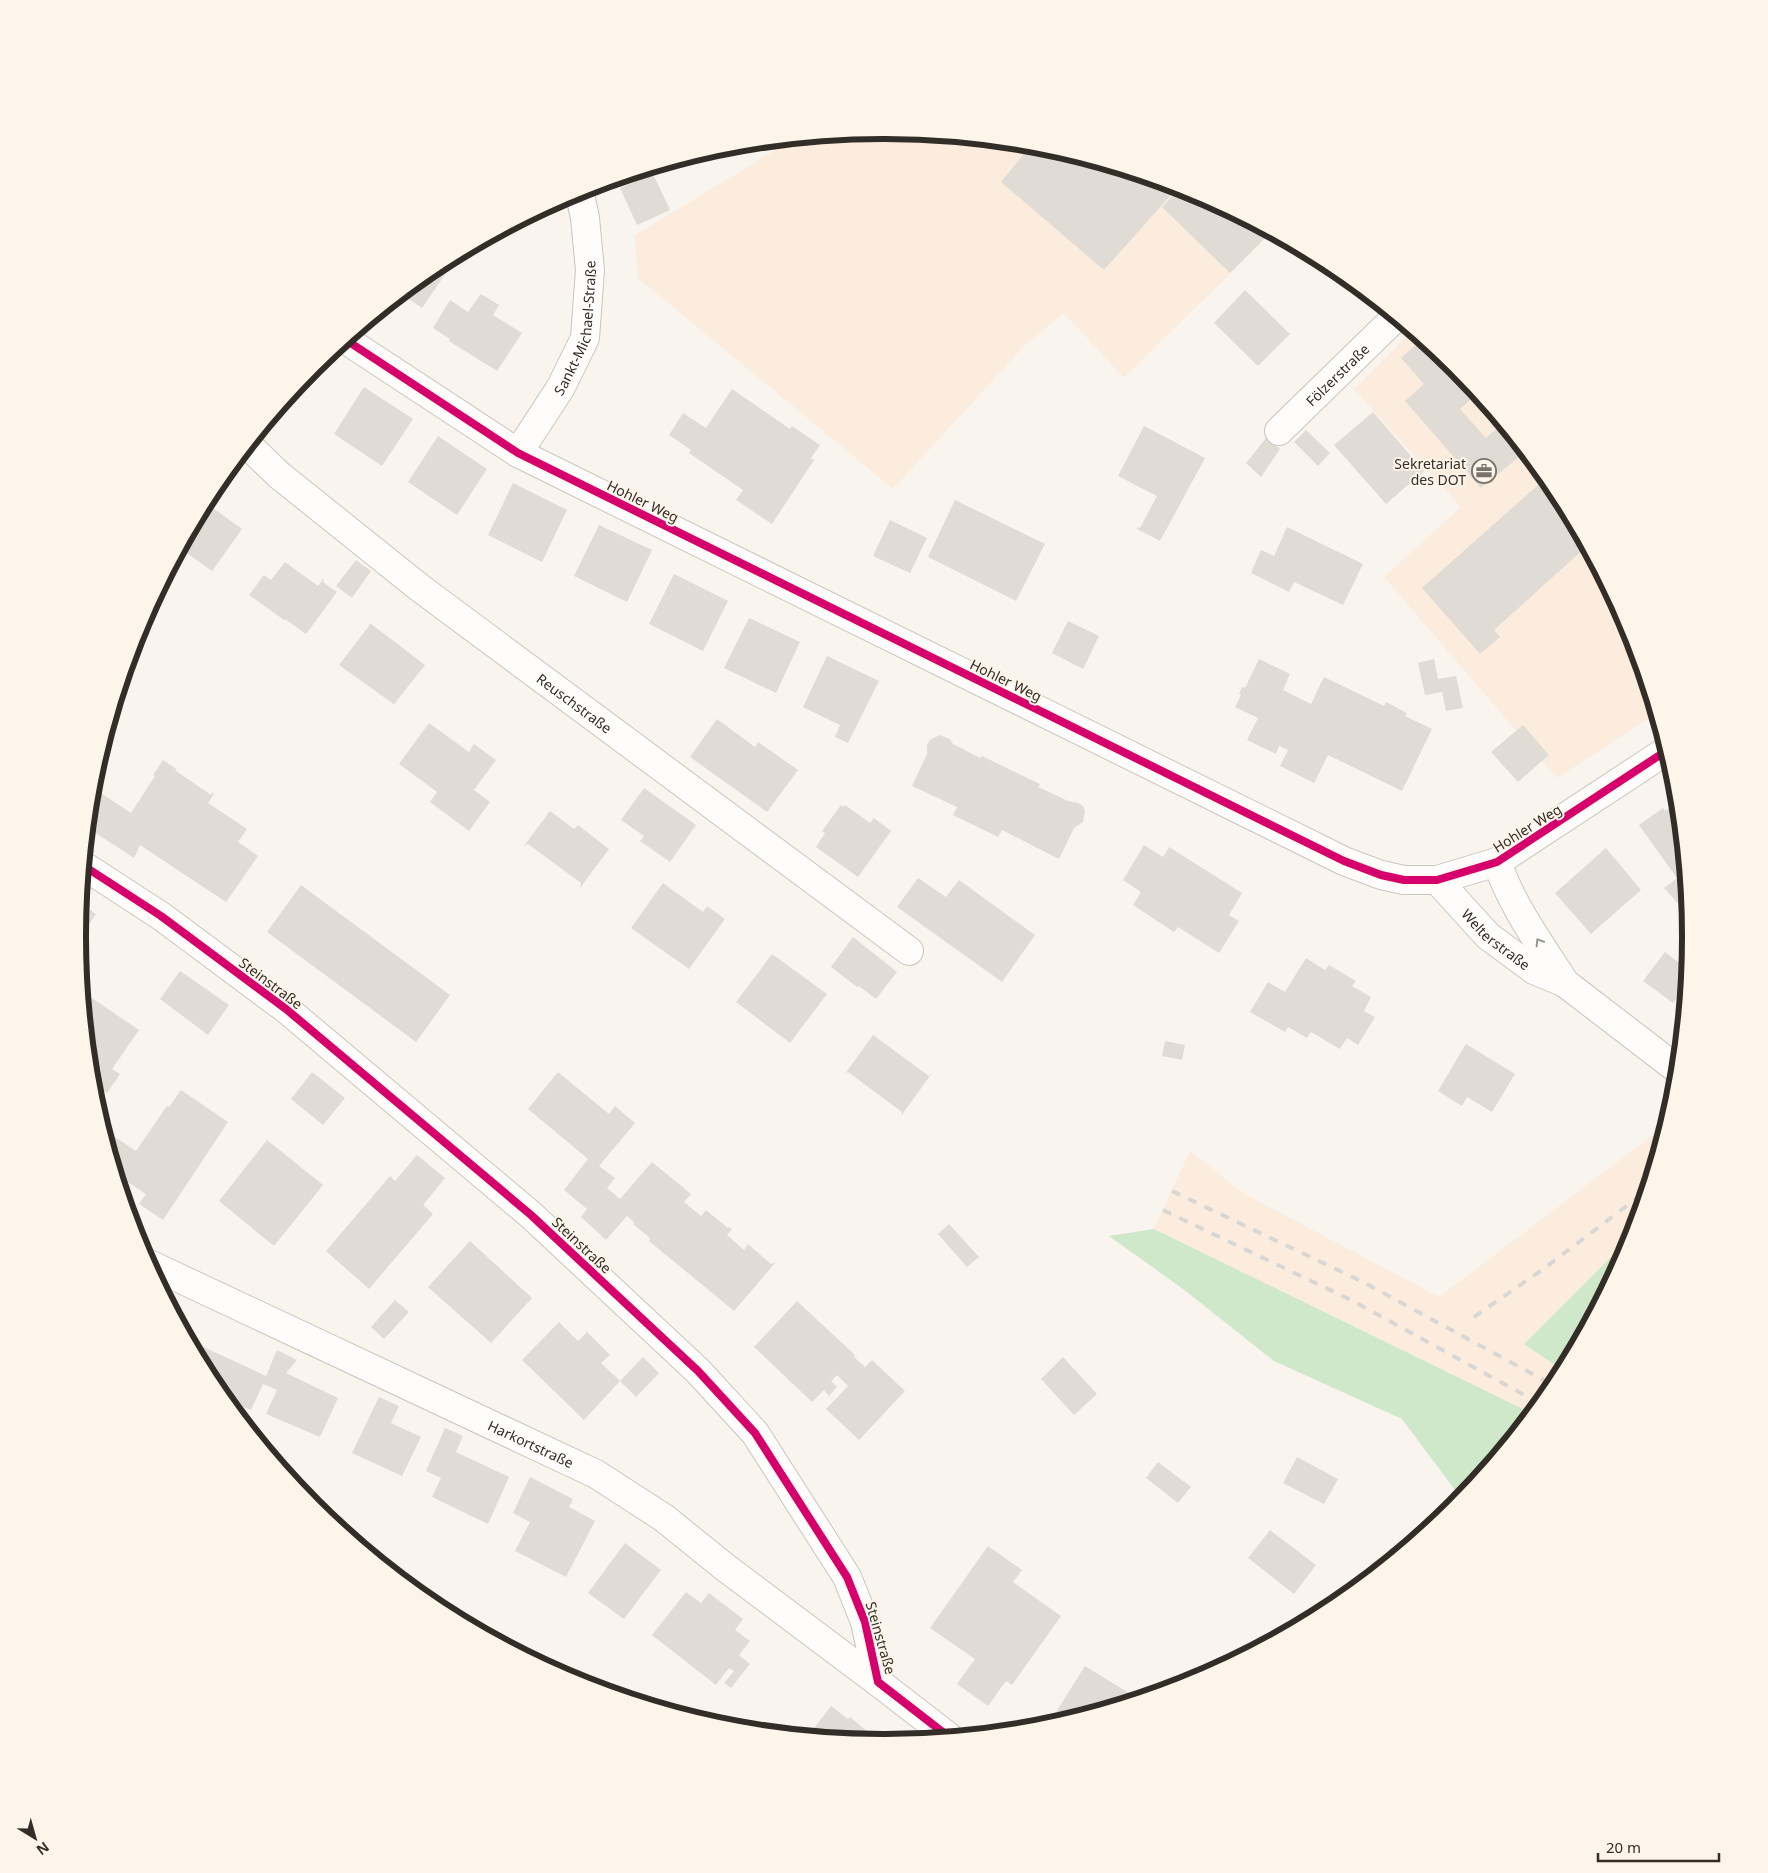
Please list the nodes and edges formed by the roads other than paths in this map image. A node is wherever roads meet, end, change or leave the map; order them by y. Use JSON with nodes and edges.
{"nodes":[{"id":1,"x":580,"y":199,"type":"edge"},
{"id":2,"x":1391,"y":322,"type":"edge"},
{"id":3,"x":351,"y":343,"type":"edge"},
{"id":4,"x":1279,"y":431,"type":"dead end"},
{"id":5,"x":252,"y":449,"type":"edge"},
{"id":6,"x":518,"y":453,"type":"junction"},
{"id":7,"x":1660,"y":755,"type":"edge"},
{"id":8,"x":1498,"y":862,"type":"junction"},
{"id":9,"x":89,"y":870,"type":"edge"},
{"id":10,"x":1437,"y":880,"type":"junction"},
{"id":11,"x":909,"y":952,"type":"dead end"},
{"id":12,"x":1565,"y":983,"type":"junction"},
{"id":13,"x":1671,"y":1063,"type":"edge"},
{"id":14,"x":160,"y":1269,"type":"edge"},
{"id":15,"x":878,"y":1682,"type":"junction"},
{"id":16,"x":943,"y":1732,"type":"edge"}],
"edges":[{"from":1,"to":6,"type":"street","name":"Sankt-Michael-Straße"},
{"from":2,"to":4,"type":"street","name":"Fölzerstraße"},
{"from":3,"to":6,"type":"street","name":"Hohler Weg"},
{"from":5,"to":11,"type":"street","name":"Reuschstraße"},
{"from":6,"to":10,"type":"street","name":"Hohler Weg"},
{"from":7,"to":8,"type":"street","name":"Hohler Weg"},
{"from":8,"to":10,"type":"street","name":"Hohler Weg"},
{"from":12,"to":8,"type":"street","name":"Welterstraße","one_way":true},
{"from":9,"to":15,"type":"street","name":"Steinstraße"},
{"from":10,"to":12,"type":"street","name":"Welterstraße"},
{"from":12,"to":13,"type":"street","name":"Welterstraße"},
{"from":14,"to":15,"type":"street","name":"Harkortstraße"},
{"from":15,"to":16,"type":"street","name":"Steinstraße"}]}
